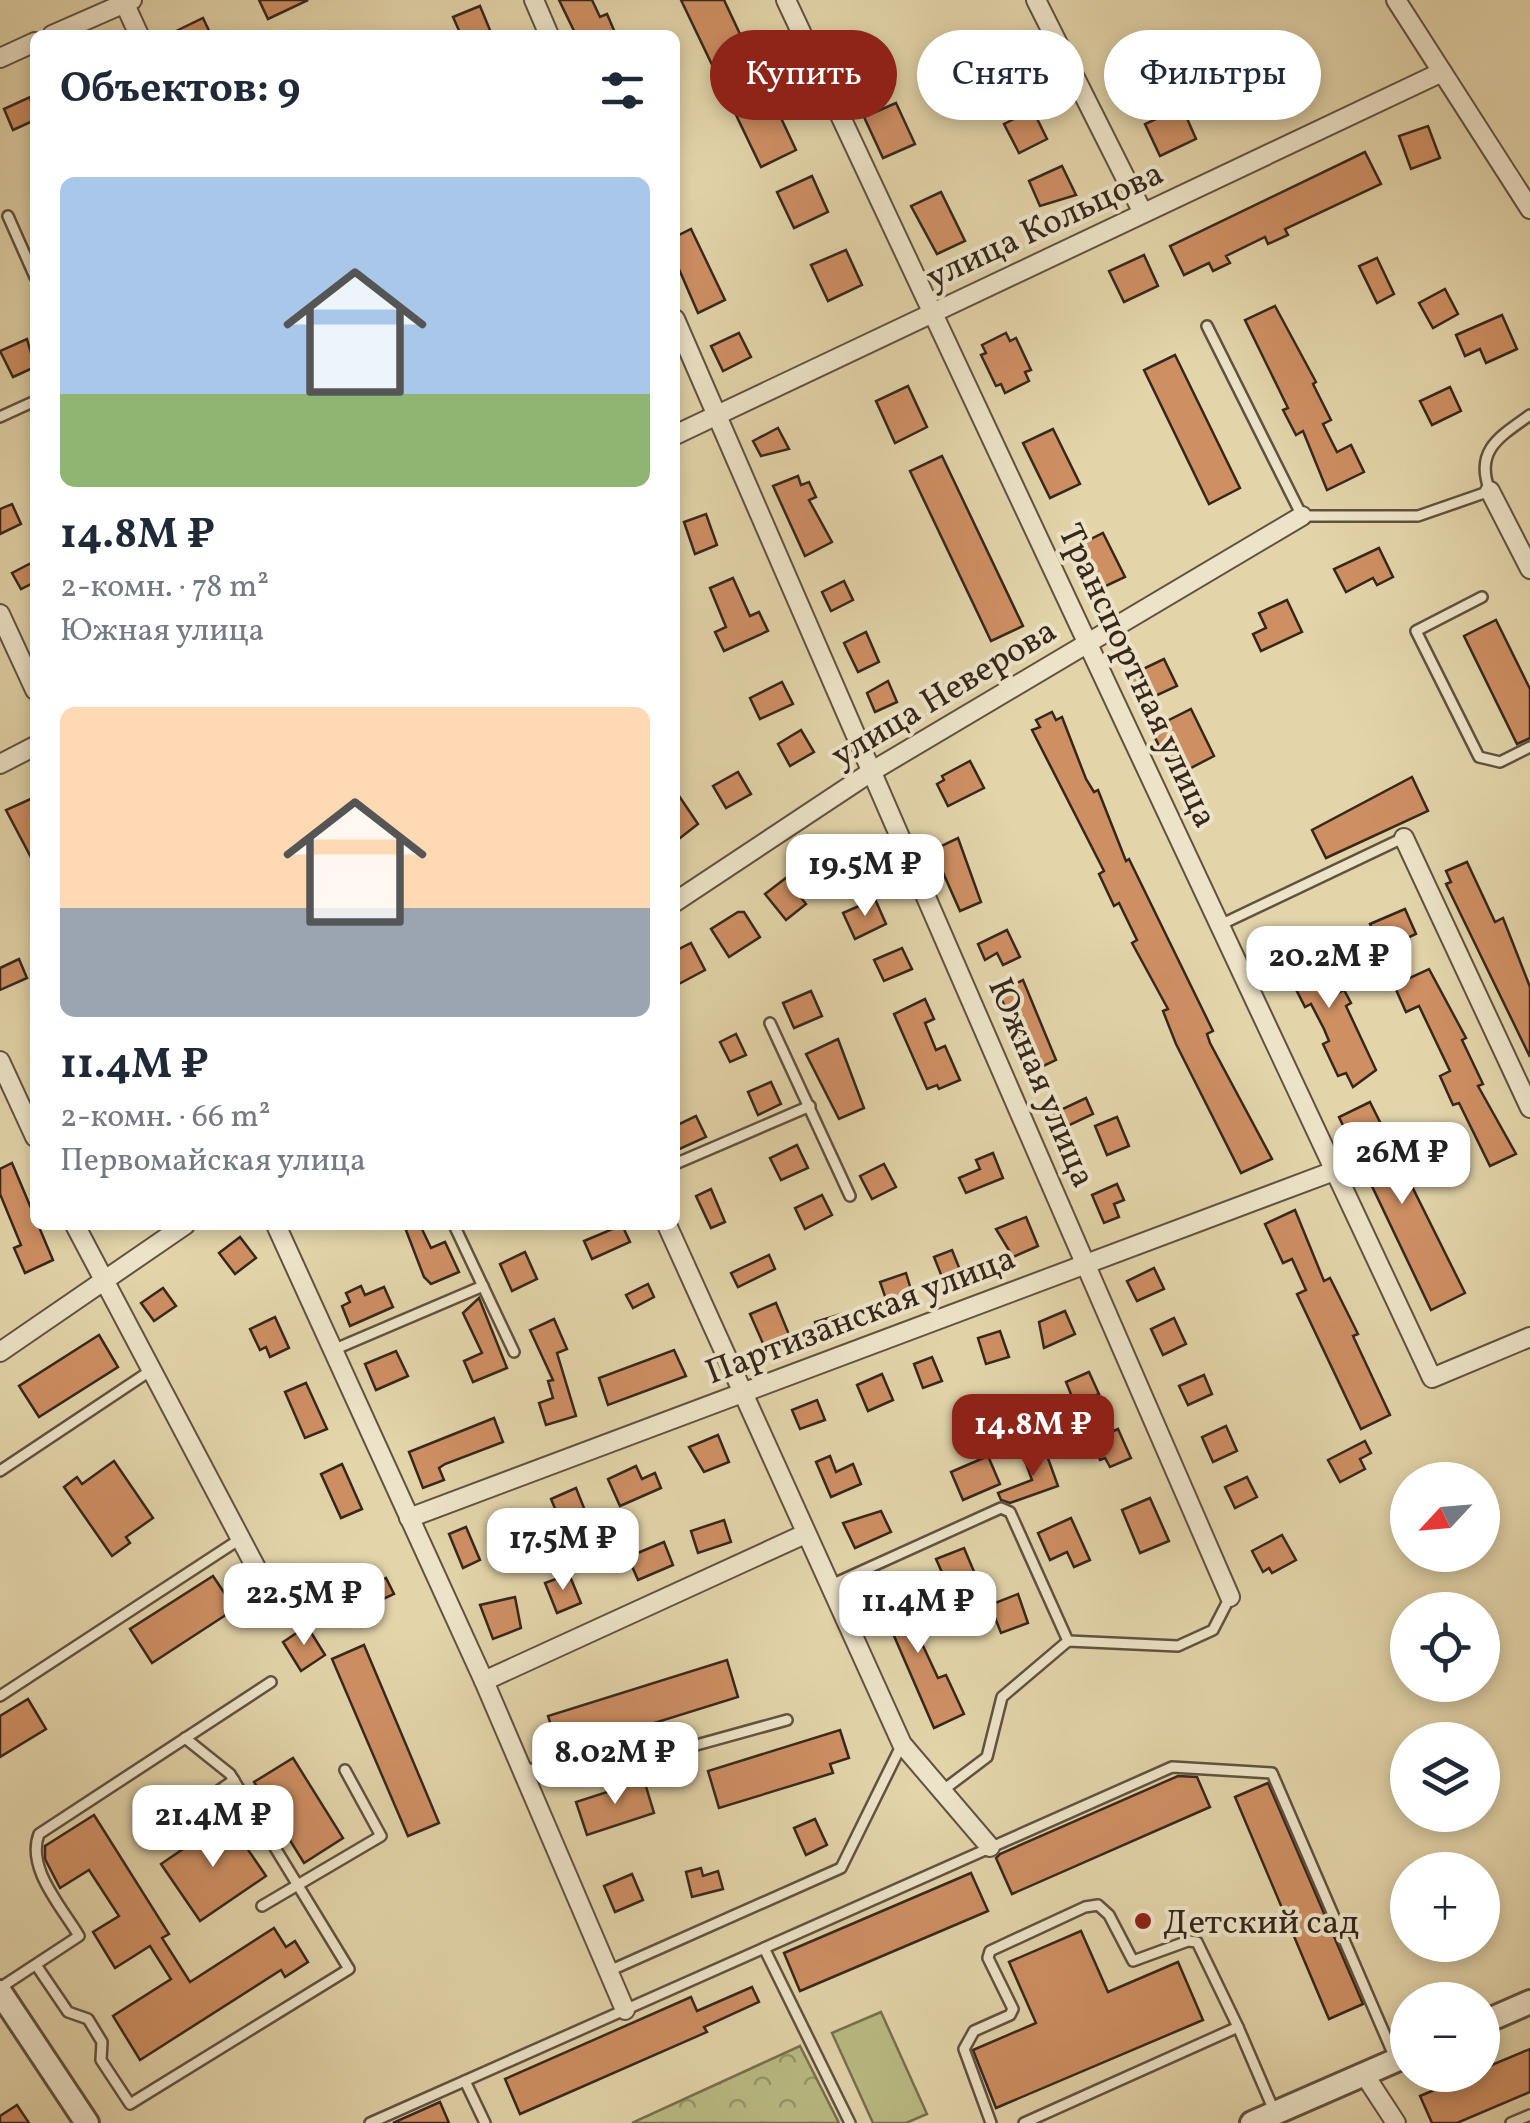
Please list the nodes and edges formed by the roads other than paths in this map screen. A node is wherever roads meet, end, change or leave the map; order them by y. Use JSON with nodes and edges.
{"nodes":[{"id":1,"x":534,"y":0,"type":"edge"},
{"id":2,"x":786,"y":0,"type":"edge"},
{"id":3,"x":1036,"y":0,"type":"edge"},
{"id":4,"x":1396,"y":0,"type":"edge"},
{"id":5,"x":127,"y":1,"type":"edge"},
{"id":6,"x":63,"y":30,"type":"edge"},
{"id":7,"x":136,"y":30,"type":"edge"},
{"id":8,"x":547,"y":30,"type":"edge"},
{"id":9,"x":30,"y":44,"type":"edge"},
{"id":10,"x":0,"y":58,"type":"edge"},
{"id":11,"x":1442,"y":72,"type":"junction"},
{"id":12,"x":1530,"y":210,"type":"edge"},
{"id":13,"x":1143,"y":213,"type":"junction"},
{"id":14,"x":8,"y":216,"type":"dead end"},
{"id":15,"x":30,"y":265,"type":"edge"},
{"id":16,"x":932,"y":314,"type":"junction"},
{"id":17,"x":1207,"y":326,"type":"dead end"},
{"id":18,"x":680,"y":330,"type":"edge"},
{"id":19,"x":30,"y":403,"type":"edge"},
{"id":20,"x":718,"y":414,"type":"junction"},
{"id":21,"x":1530,"y":415,"type":"edge"},
{"id":22,"x":0,"y":417,"type":"edge"},
{"id":23,"x":680,"y":433,"type":"edge"},
{"id":24,"x":1490,"y":490,"type":"junction"},
{"id":25,"x":1302,"y":516,"type":"junction"},
{"id":26,"x":1530,"y":569,"type":"edge"},
{"id":27,"x":1482,"y":597,"type":"dead end"},
{"id":28,"x":0,"y":614,"type":"edge"},
{"id":29,"x":1089,"y":642,"type":"junction"},
{"id":30,"x":30,"y":679,"type":"edge"},
{"id":31,"x":1530,"y":747,"type":"edge"},
{"id":32,"x":30,"y":749,"type":"edge"},
{"id":33,"x":0,"y":764,"type":"edge"},
{"id":34,"x":874,"y":770,"type":"junction"},
{"id":35,"x":1404,"y":838,"type":"joint"},
{"id":36,"x":680,"y":899,"type":"edge"},
{"id":37,"x":1220,"y":924,"type":"junction"},
{"id":38,"x":770,"y":1023,"type":"dead end"},
{"id":39,"x":0,"y":1061,"type":"edge"},
{"id":40,"x":810,"y":1106,"type":"junction"},
{"id":41,"x":1530,"y":1108,"type":"edge"},
{"id":42,"x":30,"y":1126,"type":"edge"},
{"id":43,"x":680,"y":1162,"type":"edge"},
{"id":44,"x":1334,"y":1171,"type":"junction"},
{"id":45,"x":850,"y":1196,"type":"dead end"},
{"id":46,"x":77,"y":1230,"type":"edge"},
{"id":47,"x":178,"y":1230,"type":"edge"},
{"id":48,"x":278,"y":1230,"type":"edge"},
{"id":49,"x":456,"y":1230,"type":"edge"},
{"id":50,"x":669,"y":1230,"type":"edge"},
{"id":51,"x":1086,"y":1263,"type":"junction"},
{"id":52,"x":101,"y":1281,"type":"junction"},
{"id":53,"x":483,"y":1286,"type":"junction"},
{"id":54,"x":1530,"y":1337,"type":"edge"},
{"id":55,"x":333,"y":1350,"type":"junction"},
{"id":56,"x":0,"y":1352,"type":"edge"},
{"id":57,"x":514,"y":1352,"type":"dead end"},
{"id":58,"x":150,"y":1372,"type":"junction"},
{"id":59,"x":744,"y":1392,"type":"junction"},
{"id":60,"x":0,"y":1471,"type":"edge"},
{"id":61,"x":410,"y":1518,"type":"junction"},
{"id":62,"x":805,"y":1534,"type":"junction"},
{"id":63,"x":240,"y":1539,"type":"junction"},
{"id":64,"x":263,"y":1580,"type":"dead end"},
{"id":65,"x":829,"y":1586,"type":"junction"},
{"id":66,"x":1230,"y":1597,"type":"joint"},
{"id":67,"x":1068,"y":1640,"type":"junction"},
{"id":68,"x":484,"y":1681,"type":"junction"},
{"id":69,"x":272,"y":1682,"type":"dead end"},
{"id":70,"x":0,"y":1696,"type":"edge"},
{"id":71,"x":787,"y":1720,"type":"dead end"},
{"id":72,"x":185,"y":1738,"type":"junction"},
{"id":73,"x":902,"y":1744,"type":"junction"},
{"id":74,"x":522,"y":1769,"type":"junction"},
{"id":75,"x":345,"y":1770,"type":"dead end"},
{"id":76,"x":234,"y":1780,"type":"junction"},
{"id":77,"x":942,"y":1791,"type":"junction"},
{"id":78,"x":156,"y":1834,"type":"dead end"},
{"id":79,"x":990,"y":1847,"type":"junction"},
{"id":80,"x":299,"y":1885,"type":"junction"},
{"id":81,"x":262,"y":1906,"type":"dead end"},
{"id":82,"x":764,"y":1948,"type":"junction"},
{"id":83,"x":36,"y":1965,"type":"junction"},
{"id":84,"x":608,"y":1971,"type":"junction"},
{"id":85,"x":0,"y":1990,"type":"edge"},
{"id":86,"x":1530,"y":2002,"type":"edge"},
{"id":87,"x":625,"y":2010,"type":"junction"},
{"id":88,"x":1500,"y":2015,"type":"edge"},
{"id":89,"x":1238,"y":2028,"type":"junction"},
{"id":90,"x":1390,"y":2032,"type":"edge"},
{"id":91,"x":1390,"y":2063,"type":"edge"},
{"id":92,"x":1364,"y":2074,"type":"junction"},
{"id":93,"x":465,"y":2080,"type":"junction"},
{"id":94,"x":1275,"y":2113,"type":"junction"},
{"id":95,"x":1530,"y":2115,"type":"edge"},
{"id":96,"x":87,"y":2123,"type":"edge"},
{"id":97,"x":370,"y":2123,"type":"edge"},
{"id":98,"x":485,"y":2123,"type":"edge"},
{"id":99,"x":850,"y":2123,"type":"edge"},
{"id":100,"x":991,"y":2123,"type":"edge"},
{"id":101,"x":1024,"y":2123,"type":"edge"},
{"id":102,"x":1252,"y":2123,"type":"edge"},
{"id":103,"x":1396,"y":2123,"type":"edge"},
{"id":104,"x":1511,"y":2123,"type":"edge"}],
"edges":[{"from":1,"to":8,"type":"street"},
{"from":2,"to":16,"type":"street","name":"Транспортная улица"},
{"from":3,"to":13,"type":"street"},
{"from":4,"to":11,"type":"street"},
{"from":5,"to":6,"type":"street"},
{"from":5,"to":7,"type":"street"},
{"from":9,"to":10,"type":"street"},
{"from":11,"to":12,"type":"street"},
{"from":11,"to":13,"type":"street","name":"улица Кольцова"},
{"from":13,"to":16,"type":"street","name":"улица Кольцова"},
{"from":14,"to":15,"type":"lane"},
{"from":16,"to":20,"type":"street","name":"улица Кольцова"},
{"from":16,"to":29,"type":"street","name":"Транспортная улица"},
{"from":17,"to":25,"type":"lane"},
{"from":18,"to":20,"type":"street","name":"Южная улица"},
{"from":19,"to":22,"type":"lane"},
{"from":20,"to":23,"type":"street","name":"улица Кольцова"},
{"from":20,"to":34,"type":"street","name":"Южная улица"},
{"from":21,"to":24,"type":"lane"},
{"from":24,"to":25,"type":"lane"},
{"from":24,"to":26,"type":"street"},
{"from":25,"to":29,"type":"street","name":"улица Неверова"},
{"from":27,"to":31,"type":"lane"},
{"from":28,"to":30,"type":"street"},
{"from":29,"to":34,"type":"street","name":"улица Неверова"},
{"from":29,"to":37,"type":"street","name":"Транспортная улица"},
{"from":32,"to":33,"type":"street"},
{"from":34,"to":36,"type":"street","name":"улица Неверова"},
{"from":34,"to":51,"type":"street","name":"Южная улица"},
{"from":35,"to":37,"type":"lane"},
{"from":35,"to":41,"type":"street"},
{"from":37,"to":44,"type":"street","name":"Транспортная улица"},
{"from":38,"to":40,"type":"lane"},
{"from":39,"to":42,"type":"street"},
{"from":40,"to":43,"type":"lane"},
{"from":40,"to":45,"type":"lane"},
{"from":44,"to":51,"type":"street","name":"Партизанская улица"},
{"from":44,"to":54,"type":"street","name":"Транспортная улица"},
{"from":46,"to":52,"type":"street"},
{"from":47,"to":52,"type":"street"},
{"from":48,"to":55,"type":"street"},
{"from":49,"to":53,"type":"lane"},
{"from":50,"to":59,"type":"street"},
{"from":51,"to":59,"type":"street","name":"Партизанская улица"},
{"from":51,"to":66,"type":"street","name":"Южная улица"},
{"from":52,"to":56,"type":"street"},
{"from":52,"to":58,"type":"street"},
{"from":53,"to":55,"type":"lane"},
{"from":53,"to":57,"type":"lane"},
{"from":55,"to":61,"type":"street"},
{"from":58,"to":60,"type":"lane"},
{"from":58,"to":63,"type":"street"},
{"from":59,"to":61,"type":"street","name":"Партизанская улица"},
{"from":59,"to":62,"type":"street"},
{"from":61,"to":68,"type":"street"},
{"from":62,"to":65,"type":"street"},
{"from":62,"to":68,"type":"street"},
{"from":63,"to":64,"type":"street"},
{"from":63,"to":70,"type":"lane"},
{"from":65,"to":67,"type":"lane"},
{"from":65,"to":73,"type":"street"},
{"from":66,"to":67,"type":"lane"},
{"from":67,"to":77,"type":"lane"},
{"from":68,"to":74,"type":"street"},
{"from":69,"to":72,"type":"lane"},
{"from":71,"to":74,"type":"lane"},
{"from":72,"to":76,"type":"lane"},
{"from":72,"to":83,"type":"lane"},
{"from":73,"to":77,"type":"street"},
{"from":73,"to":84,"type":"lane"},
{"from":74,"to":84,"type":"street"},
{"from":75,"to":80,"type":"lane"},
{"from":76,"to":78,"type":"lane"},
{"from":76,"to":80,"type":"lane"},
{"from":77,"to":79,"type":"street"},
{"from":79,"to":82,"type":"lane"},
{"from":79,"to":90,"type":"lane"},
{"from":80,"to":81,"type":"lane"},
{"from":80,"to":83,"type":"lane"},
{"from":82,"to":87,"type":"lane"},
{"from":82,"to":99,"type":"lane"},
{"from":83,"to":85,"type":"lane"},
{"from":84,"to":87,"type":"street"},
{"from":85,"to":96,"type":"street"},
{"from":86,"to":88,"type":"street"},
{"from":87,"to":93,"type":"lane"},
{"from":89,"to":94,"type":"lane"},
{"from":89,"to":100,"type":"lane"},
{"from":89,"to":101,"type":"lane"},
{"from":91,"to":92,"type":"street"},
{"from":92,"to":94,"type":"street"},
{"from":92,"to":103,"type":"street"},
{"from":93,"to":97,"type":"lane"},
{"from":93,"to":98,"type":"lane"},
{"from":94,"to":102,"type":"street"},
{"from":95,"to":104,"type":"lane"}]}
